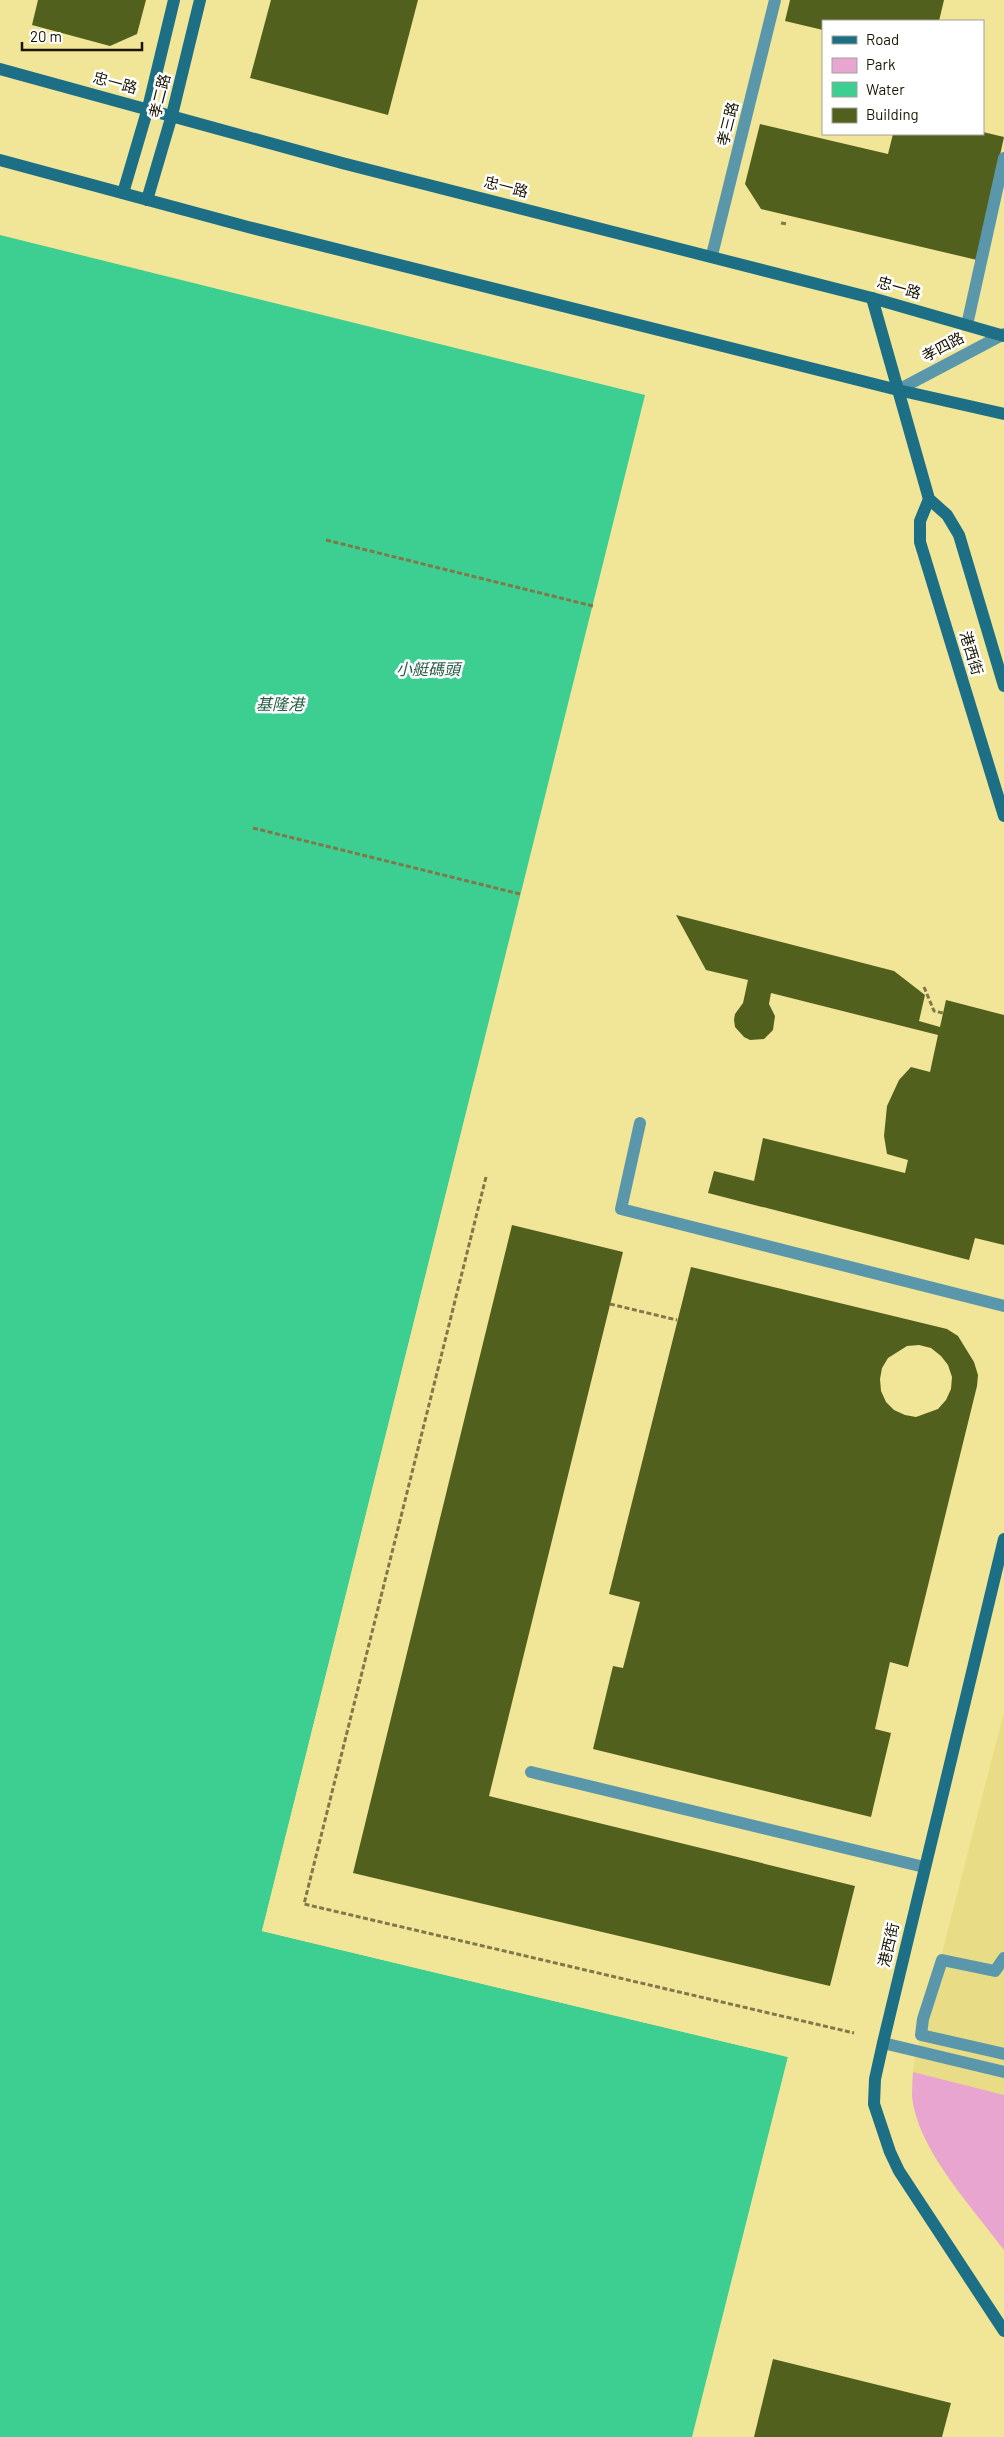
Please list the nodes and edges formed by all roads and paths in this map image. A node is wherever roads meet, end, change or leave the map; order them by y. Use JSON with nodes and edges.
{"nodes":[{"id":1,"x":174,"y":0,"type":"edge"},
{"id":2,"x":200,"y":0,"type":"edge"},
{"id":3,"x":775,"y":0,"type":"edge"},
{"id":4,"x":0,"y":69,"type":"edge"},
{"id":5,"x":148,"y":108,"type":"junction"},
{"id":6,"x":172,"y":115,"type":"junction"},
{"id":7,"x":1004,"y":158,"type":"edge"},
{"id":8,"x":0,"y":160,"type":"edge"},
{"id":9,"x":123,"y":193,"type":"junction"},
{"id":10,"x":147,"y":200,"type":"junction"},
{"id":11,"x":781,"y":223,"type":"dead end"},
{"id":12,"x":787,"y":224,"type":"dead end"},
{"id":13,"x":712,"y":255,"type":"junction"},
{"id":14,"x":872,"y":298,"type":"junction"},
{"id":15,"x":967,"y":325,"type":"junction"},
{"id":16,"x":1003,"y":335,"type":"edge"},
{"id":17,"x":898,"y":390,"type":"junction"},
{"id":18,"x":1004,"y":414,"type":"edge"},
{"id":19,"x":929,"y":499,"type":"junction"},
{"id":20,"x":326,"y":540,"type":"dead end"},
{"id":21,"x":593,"y":606,"type":"dead end"},
{"id":22,"x":1004,"y":686,"type":"edge"},
{"id":23,"x":1004,"y":816,"type":"edge"},
{"id":24,"x":253,"y":828,"type":"dead end"},
{"id":25,"x":520,"y":894,"type":"dead end"},
{"id":26,"x":924,"y":987,"type":"dead end"},
{"id":27,"x":943,"y":1013,"type":"dead end"},
{"id":28,"x":640,"y":1123,"type":"dead end"},
{"id":29,"x":486,"y":1177,"type":"dead end"},
{"id":30,"x":610,"y":1304,"type":"dead end"},
{"id":31,"x":1004,"y":1306,"type":"edge"},
{"id":32,"x":677,"y":1320,"type":"dead end"},
{"id":33,"x":1004,"y":1539,"type":"edge"},
{"id":34,"x":531,"y":1772,"type":"dead end"},
{"id":35,"x":924,"y":1867,"type":"junction"},
{"id":36,"x":1004,"y":1958,"type":"edge"},
{"id":37,"x":854,"y":2033,"type":"dead end"},
{"id":38,"x":883,"y":2044,"type":"junction"},
{"id":39,"x":1004,"y":2054,"type":"edge"},
{"id":40,"x":1004,"y":2072,"type":"edge"},
{"id":41,"x":1004,"y":2331,"type":"edge"}],
"edges":[{"from":1,"to":5,"type":"street","name":"孝二路"},
{"from":2,"to":6,"type":"street","name":"孝二路"},
{"from":3,"to":13,"type":"street","name":"孝三路"},
{"from":4,"to":5,"type":"street","name":"忠一路"},
{"from":5,"to":6,"type":"street","name":"忠一路"},
{"from":5,"to":9,"type":"street","name":"孝二路"},
{"from":6,"to":10,"type":"street","name":"孝二路"},
{"from":6,"to":13,"type":"street","name":"忠一路"},
{"from":7,"to":15,"type":"street"},
{"from":8,"to":9,"type":"street"},
{"from":9,"to":10,"type":"street"},
{"from":10,"to":17,"type":"street"},
{"from":11,"to":12,"type":"path"},
{"from":13,"to":14,"type":"street","name":"忠一路"},
{"from":14,"to":15,"type":"street","name":"忠一路"},
{"from":14,"to":17,"type":"street"},
{"from":15,"to":16,"type":"street","name":"忠一路"},
{"from":16,"to":17,"type":"street","name":"孝四路"},
{"from":17,"to":18,"type":"street"},
{"from":17,"to":19,"type":"street"},
{"from":19,"to":22,"type":"street","name":"港西街"},
{"from":19,"to":23,"type":"street","name":"港西街"},
{"from":20,"to":21,"type":"path"},
{"from":24,"to":25,"type":"path"},
{"from":26,"to":27,"type":"path"},
{"from":28,"to":31,"type":"street"},
{"from":29,"to":37,"type":"path"},
{"from":30,"to":32,"type":"path"},
{"from":33,"to":35,"type":"street","name":"港西街"},
{"from":34,"to":35,"type":"street"},
{"from":35,"to":38,"type":"street","name":"港西街"},
{"from":36,"to":39,"type":"street"},
{"from":38,"to":40,"type":"street"},
{"from":38,"to":41,"type":"street","name":"港西街"}]}
